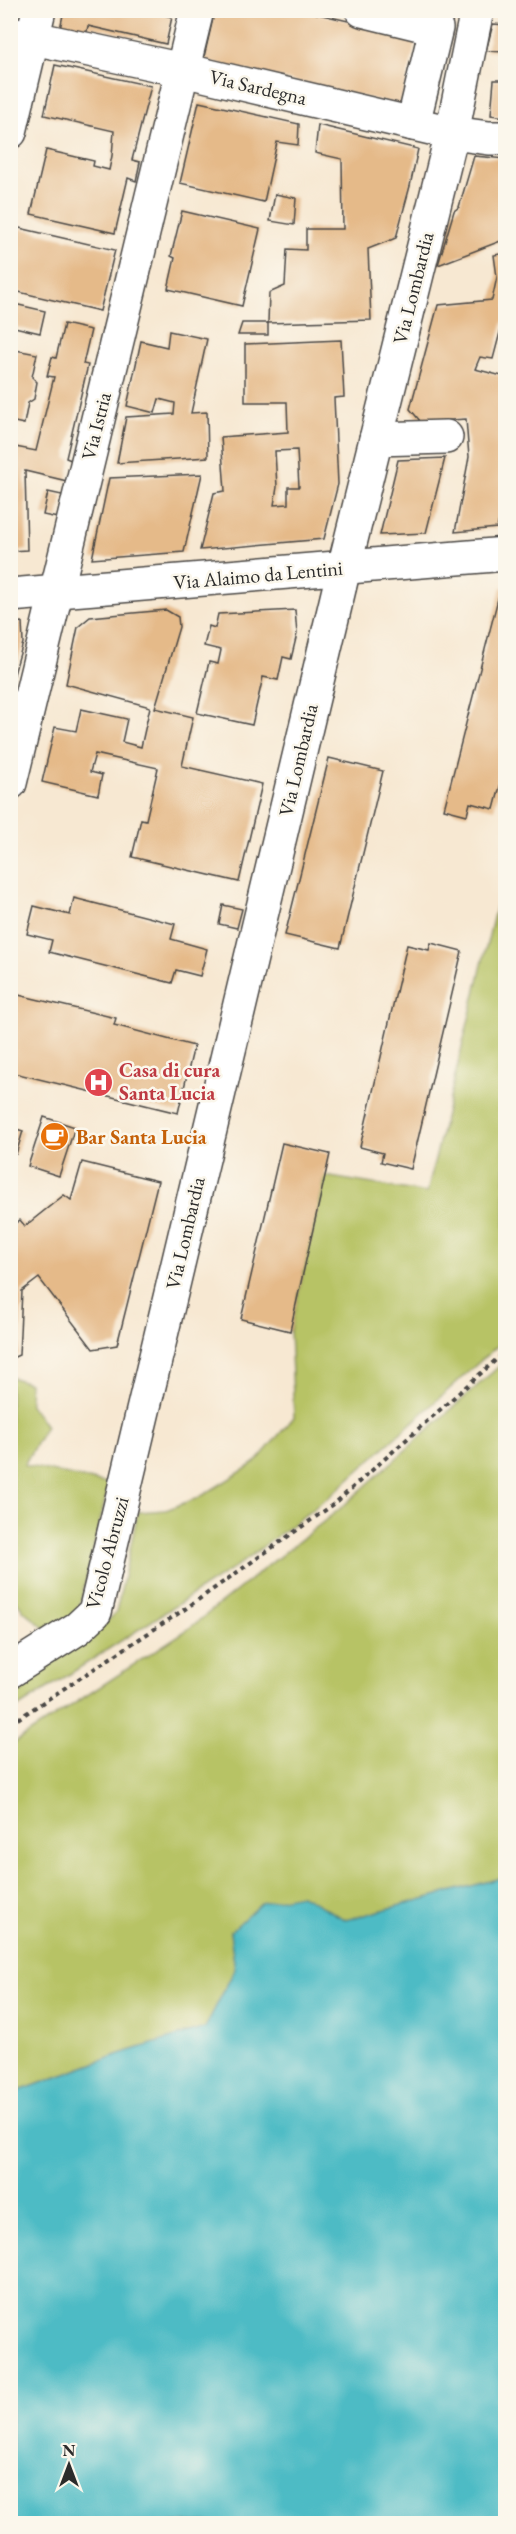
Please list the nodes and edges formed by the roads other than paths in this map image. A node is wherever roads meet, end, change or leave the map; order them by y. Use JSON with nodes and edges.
{"nodes":[{"id":1,"x":197,"y":10,"type":"edge"},
{"id":2,"x":362,"y":10,"type":"edge"},
{"id":3,"x":477,"y":10,"type":"edge"},
{"id":4,"x":27,"y":27,"type":"edge"},
{"id":5,"x":183,"y":70,"type":"junction"},
{"id":6,"x":413,"y":124,"type":"junction"},
{"id":7,"x":10,"y":132,"type":"edge"},
{"id":8,"x":452,"y":133,"type":"junction"},
{"id":9,"x":506,"y":138,"type":"edge"},
{"id":10,"x":446,"y":437,"type":"dead end"},
{"id":11,"x":376,"y":439,"type":"junction"},
{"id":12,"x":506,"y":554,"type":"edge"},
{"id":13,"x":344,"y":568,"type":"junction"},
{"id":14,"x":56,"y":591,"type":"junction"},
{"id":15,"x":10,"y":595,"type":"edge"},
{"id":16,"x":10,"y":783,"type":"edge"},
{"id":17,"x":130,"y":1465,"type":"joint"},
{"id":18,"x":10,"y":1671,"type":"edge"}],
"edges":[{"from":1,"to":5,"type":"street","name":"Via Istria"},
{"from":2,"to":6,"type":"street"},
{"from":3,"to":8,"type":"street","name":"Via Lombardia"},
{"from":4,"to":5,"type":"street","name":"Via Sardegna"},
{"from":4,"to":7,"type":"street"},
{"from":5,"to":6,"type":"street","name":"Via Sardegna"},
{"from":5,"to":14,"type":"street","name":"Via Istria"},
{"from":6,"to":8,"type":"street","name":"Via Sardegna"},
{"from":8,"to":9,"type":"street","name":"Via Sardegna"},
{"from":8,"to":11,"type":"street","name":"Via Lombardia"},
{"from":10,"to":11,"type":"street"},
{"from":11,"to":13,"type":"street","name":"Via Lombardia"},
{"from":12,"to":13,"type":"street","name":"Via Alaimo da Lentini"},
{"from":13,"to":14,"type":"street","name":"Via Alaimo da Lentini"},
{"from":13,"to":17,"type":"street","name":"Via Lombardia"},
{"from":14,"to":15,"type":"street","name":"Via Alaimo da Lentini"},
{"from":14,"to":16,"type":"street","name":"Via Istria"},
{"from":17,"to":18,"type":"street","name":"Vicolo Abruzzi"}]}
